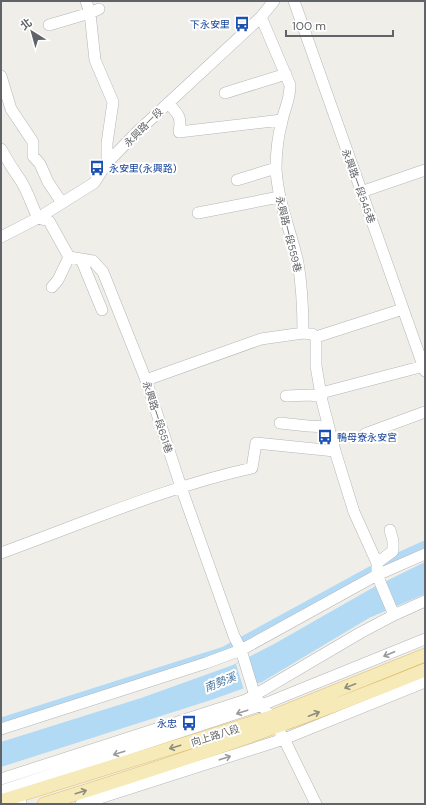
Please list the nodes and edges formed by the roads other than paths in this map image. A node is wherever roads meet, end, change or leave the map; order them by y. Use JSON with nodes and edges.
{"nodes":[{"id":1,"x":86,"y":1,"type":"edge"},
{"id":2,"x":274,"y":1,"type":"edge"},
{"id":3,"x":294,"y":1,"type":"edge"},
{"id":4,"x":94,"y":11,"type":"junction"},
{"id":5,"x":261,"y":17,"type":"junction"},
{"id":6,"x":49,"y":25,"type":"dead end"},
{"id":7,"x":286,"y":74,"type":"junction"},
{"id":8,"x":1,"y":76,"type":"edge"},
{"id":9,"x":225,"y":93,"type":"dead end"},
{"id":10,"x":168,"y":103,"type":"junction"},
{"id":11,"x":282,"y":120,"type":"junction"},
{"id":12,"x":1,"y":150,"type":"edge"},
{"id":13,"x":107,"y":163,"type":"junction"},
{"id":14,"x":276,"y":168,"type":"junction"},
{"id":15,"x":425,"y":170,"type":"edge"},
{"id":16,"x":237,"y":180,"type":"dead end"},
{"id":17,"x":361,"y":192,"type":"junction"},
{"id":18,"x":279,"y":197,"type":"junction"},
{"id":19,"x":62,"y":203,"type":"junction"},
{"id":20,"x":198,"y":213,"type":"dead end"},
{"id":21,"x":38,"y":218,"type":"junction"},
{"id":22,"x":1,"y":237,"type":"edge"},
{"id":23,"x":69,"y":257,"type":"junction"},
{"id":24,"x":81,"y":259,"type":"junction"},
{"id":25,"x":52,"y":287,"type":"dead end"},
{"id":26,"x":403,"y":309,"type":"junction"},
{"id":27,"x":102,"y":310,"type":"dead end"},
{"id":28,"x":303,"y":333,"type":"junction"},
{"id":29,"x":316,"y":338,"type":"junction"},
{"id":30,"x":424,"y":369,"type":"edge"},
{"id":31,"x":146,"y":380,"type":"junction"},
{"id":32,"x":321,"y":395,"type":"junction"},
{"id":33,"x":286,"y":396,"type":"dead end"},
{"id":34,"x":425,"y":412,"type":"edge"},
{"id":35,"x":280,"y":423,"type":"dead end"},
{"id":36,"x":328,"y":427,"type":"junction"},
{"id":37,"x":365,"y":434,"type":"dead end"},
{"id":38,"x":335,"y":450,"type":"junction"},
{"id":39,"x":181,"y":487,"type":"junction"},
{"id":40,"x":390,"y":530,"type":"dead end"},
{"id":41,"x":1,"y":553,"type":"edge"},
{"id":42,"x":425,"y":554,"type":"edge"},
{"id":43,"x":377,"y":563,"type":"junction"},
{"id":44,"x":379,"y":578,"type":"junction"},
{"id":45,"x":425,"y":601,"type":"edge"},
{"id":46,"x":392,"y":612,"type":"junction"},
{"id":47,"x":425,"y":639,"type":"edge"},
{"id":48,"x":240,"y":650,"type":"junction"},
{"id":49,"x":425,"y":655,"type":"edge"},
{"id":50,"x":425,"y":670,"type":"edge"},
{"id":51,"x":425,"y":682,"type":"edge"},
{"id":52,"x":255,"y":696,"type":"junction"},
{"id":53,"x":262,"y":705,"type":"junction"},
{"id":54,"x":274,"y":722,"type":"junction"},
{"id":55,"x":1,"y":729,"type":"edge"},
{"id":56,"x":284,"y":739,"type":"junction"},
{"id":57,"x":1,"y":779,"type":"edge"},
{"id":58,"x":1,"y":791,"type":"edge"},
{"id":59,"x":19,"y":795,"type":"edge"},
{"id":60,"x":1,"y":801,"type":"edge"},
{"id":61,"x":44,"y":804,"type":"edge"},
{"id":62,"x":81,"y":804,"type":"edge"},
{"id":63,"x":316,"y":804,"type":"edge"}],
"edges":[{"from":1,"to":4,"type":"street"},
{"from":2,"to":5,"type":"street","name":"永興路一段"},
{"from":3,"to":17,"type":"street","name":"永興路一段545巷"},
{"from":4,"to":6,"type":"street"},
{"from":4,"to":13,"type":"street"},
{"from":5,"to":7,"type":"street","name":"永興路一段559巷"},
{"from":5,"to":10,"type":"street","name":"永興路一段"},
{"from":7,"to":9,"type":"street"},
{"from":7,"to":11,"type":"street","name":"永興路一段559巷"},
{"from":8,"to":19,"type":"street"},
{"from":10,"to":11,"type":"street"},
{"from":10,"to":13,"type":"street","name":"永興路一段"},
{"from":11,"to":14,"type":"street","name":"永興路一段559巷"},
{"from":12,"to":21,"type":"street"},
{"from":13,"to":19,"type":"street","name":"永興路一段"},
{"from":14,"to":16,"type":"street"},
{"from":14,"to":18,"type":"street","name":"永興路一段559巷"},
{"from":15,"to":17,"type":"street"},
{"from":17,"to":26,"type":"street","name":"永興路一段545巷"},
{"from":18,"to":20,"type":"street"},
{"from":18,"to":28,"type":"street","name":"永興路一段559巷"},
{"from":19,"to":21,"type":"street","name":"永興路一段"},
{"from":21,"to":22,"type":"street","name":"永興路一段"},
{"from":21,"to":23,"type":"street"},
{"from":23,"to":24,"type":"street","name":"永興路一段651巷"},
{"from":23,"to":25,"type":"street"},
{"from":24,"to":27,"type":"street"},
{"from":24,"to":31,"type":"street","name":"永興路一段651巷"},
{"from":26,"to":29,"type":"street"},
{"from":26,"to":30,"type":"street","name":"永興路一段545巷"},
{"from":28,"to":29,"type":"street"},
{"from":28,"to":31,"type":"street"},
{"from":29,"to":32,"type":"street"},
{"from":30,"to":32,"type":"street"},
{"from":31,"to":39,"type":"street","name":"永興路一段651巷"},
{"from":32,"to":33,"type":"street"},
{"from":32,"to":36,"type":"street"},
{"from":34,"to":37,"type":"street"},
{"from":35,"to":36,"type":"street"},
{"from":36,"to":38,"type":"street"},
{"from":38,"to":39,"type":"street"},
{"from":38,"to":43,"type":"street"},
{"from":39,"to":41,"type":"street"},
{"from":39,"to":48,"type":"street","name":"永興路一段651巷"},
{"from":40,"to":43,"type":"street"},
{"from":42,"to":44,"type":"street"},
{"from":43,"to":44,"type":"street"},
{"from":44,"to":46,"type":"street"},
{"from":44,"to":48,"type":"street"},
{"from":45,"to":46,"type":"street"},
{"from":46,"to":52,"type":"street"},
{"from":47,"to":53,"type":"street","one_way":true},
{"from":48,"to":52,"type":"street","name":"永興路一段651巷"},
{"from":48,"to":55,"type":"street"},
{"from":49,"to":54,"type":"main road","name":"向上路八段","one_way":true},
{"from":54,"to":50,"type":"main road","name":"向上路八段","one_way":true},
{"from":51,"to":56,"type":"street"},
{"from":52,"to":53,"type":"street","name":"永興路一段651巷"},
{"from":52,"to":57,"type":"street"},
{"from":53,"to":54,"type":"street","name":"永興路一段651巷"},
{"from":53,"to":59,"type":"street","one_way":true},
{"from":54,"to":56,"type":"street","name":"永興路一段651巷"},
{"from":54,"to":59,"type":"main road","name":"向上路八段","one_way":true},
{"from":61,"to":54,"type":"main road","name":"向上路八段","one_way":true},
{"from":62,"to":56,"type":"street","one_way":true},
{"from":56,"to":63,"type":"street","name":"永興路一段651巷"},
{"from":58,"to":59,"type":"street"},
{"from":59,"to":60,"type":"main road","name":"向上路八段"}]}
